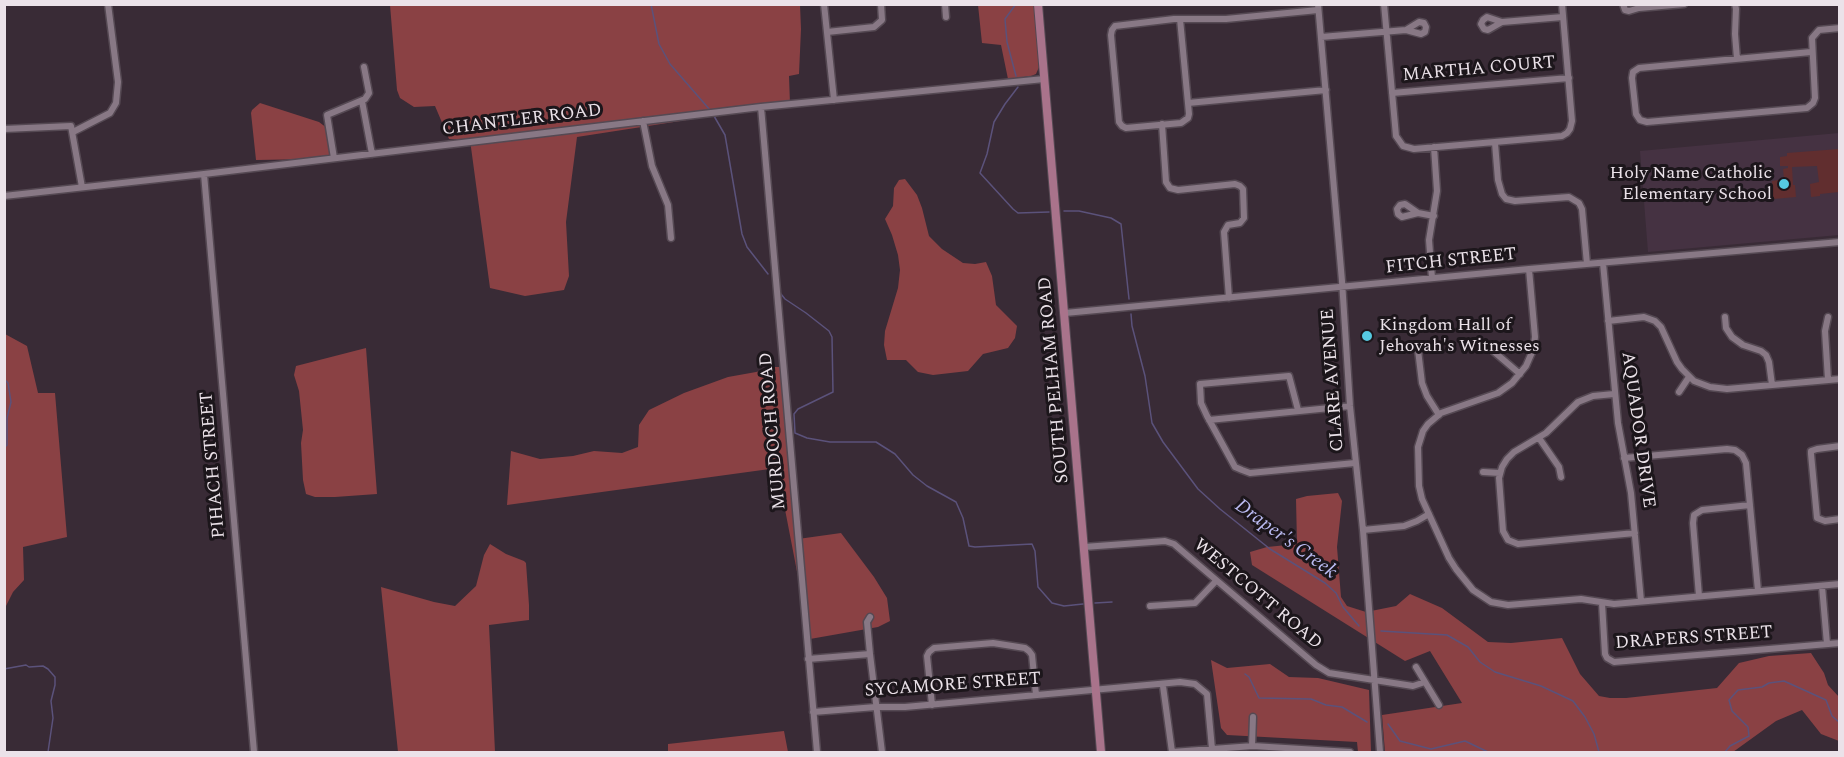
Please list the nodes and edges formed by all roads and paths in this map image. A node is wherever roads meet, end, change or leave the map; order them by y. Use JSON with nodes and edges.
{"nodes":[{"id":1,"x":108,"y":4,"type":"edge"},
{"id":2,"x":824,"y":4,"type":"edge"},
{"id":3,"x":881,"y":4,"type":"edge"},
{"id":4,"x":945,"y":4,"type":"edge"},
{"id":5,"x":1038,"y":4,"type":"edge"},
{"id":6,"x":1384,"y":4,"type":"edge"},
{"id":7,"x":1562,"y":4,"type":"edge"},
{"id":8,"x":1623,"y":4,"type":"edge"},
{"id":9,"x":1684,"y":4,"type":"edge"},
{"id":10,"x":1735,"y":4,"type":"edge"},
{"id":11,"x":1318,"y":7,"type":"edge"},
{"id":12,"x":946,"y":17,"type":"dead end"},
{"id":13,"x":1563,"y":17,"type":"junction"},
{"id":14,"x":1180,"y":19,"type":"junction"},
{"id":15,"x":1502,"y":22,"type":"dead end"},
{"id":16,"x":1839,"y":28,"type":"edge"},
{"id":17,"x":1406,"y":30,"type":"dead end"},
{"id":18,"x":1387,"y":31,"type":"junction"},
{"id":19,"x":827,"y":32,"type":"junction"},
{"id":20,"x":1321,"y":37,"type":"junction"},
{"id":21,"x":1811,"y":52,"type":"junction"},
{"id":22,"x":1737,"y":59,"type":"junction"},
{"id":23,"x":364,"y":68,"type":"dead end"},
{"id":24,"x":1569,"y":78,"type":"junction"},
{"id":25,"x":1044,"y":79,"type":"junction"},
{"id":26,"x":1326,"y":90,"type":"junction"},
{"id":27,"x":1392,"y":93,"type":"junction"},
{"id":28,"x":834,"y":99,"type":"junction"},
{"id":29,"x":362,"y":101,"type":"junction"},
{"id":30,"x":1188,"y":103,"type":"junction"},
{"id":31,"x":761,"y":107,"type":"junction"},
{"id":32,"x":643,"y":121,"type":"junction"},
{"id":33,"x":1162,"y":124,"type":"junction"},
{"id":34,"x":4,"y":129,"type":"edge"},
{"id":35,"x":72,"y":132,"type":"junction"},
{"id":36,"x":1495,"y":143,"type":"junction"},
{"id":37,"x":1434,"y":147,"type":"junction"},
{"id":38,"x":372,"y":154,"type":"junction"},
{"id":39,"x":334,"y":158,"type":"junction"},
{"id":40,"x":204,"y":174,"type":"junction"},
{"id":41,"x":82,"y":187,"type":"junction"},
{"id":42,"x":4,"y":196,"type":"edge"},
{"id":43,"x":1418,"y":213,"type":"dead end"},
{"id":44,"x":1434,"y":216,"type":"junction"},
{"id":45,"x":671,"y":238,"type":"dead end"},
{"id":46,"x":1839,"y":242,"type":"edge"},
{"id":47,"x":1603,"y":262,"type":"junction"},
{"id":48,"x":1587,"y":264,"type":"junction"},
{"id":49,"x":1528,"y":269,"type":"junction"},
{"id":50,"x":1432,"y":278,"type":"junction"},
{"id":51,"x":1342,"y":287,"type":"junction"},
{"id":52,"x":1229,"y":298,"type":"junction"},
{"id":53,"x":1065,"y":314,"type":"junction"},
{"id":54,"x":1725,"y":317,"type":"dead end"},
{"id":55,"x":1828,"y":317,"type":"dead end"},
{"id":56,"x":1608,"y":321,"type":"junction"},
{"id":57,"x":1485,"y":344,"type":"dead end"},
{"id":58,"x":1418,"y":350,"type":"dead end"},
{"id":59,"x":1520,"y":374,"type":"junction"},
{"id":60,"x":1689,"y":377,"type":"junction"},
{"id":61,"x":1839,"y":379,"type":"edge"},
{"id":62,"x":1828,"y":380,"type":"junction"},
{"id":63,"x":1772,"y":385,"type":"junction"},
{"id":64,"x":1679,"y":392,"type":"dead end"},
{"id":65,"x":1614,"y":394,"type":"junction"},
{"id":66,"x":1350,"y":406,"type":"junction"},
{"id":67,"x":1298,"y":410,"type":"junction"},
{"id":68,"x":1439,"y":415,"type":"junction"},
{"id":69,"x":1209,"y":420,"type":"junction"},
{"id":70,"x":1539,"y":438,"type":"junction"},
{"id":71,"x":1839,"y":446,"type":"edge"},
{"id":72,"x":1624,"y":458,"type":"junction"},
{"id":73,"x":1355,"y":463,"type":"junction"},
{"id":74,"x":1483,"y":472,"type":"dead end"},
{"id":75,"x":1500,"y":473,"type":"junction"},
{"id":76,"x":1561,"y":477,"type":"dead end"},
{"id":77,"x":1750,"y":505,"type":"junction"},
{"id":78,"x":1429,"y":514,"type":"junction"},
{"id":79,"x":1839,"y":519,"type":"edge"},
{"id":80,"x":1363,"y":530,"type":"junction"},
{"id":81,"x":1635,"y":534,"type":"junction"},
{"id":82,"x":1084,"y":547,"type":"junction"},
{"id":83,"x":1216,"y":581,"type":"junction"},
{"id":84,"x":1839,"y":584,"type":"edge"},
{"id":85,"x":1822,"y":586,"type":"junction"},
{"id":86,"x":1758,"y":591,"type":"junction"},
{"id":87,"x":1699,"y":596,"type":"junction"},
{"id":88,"x":1641,"y":601,"type":"junction"},
{"id":89,"x":1602,"y":603,"type":"junction"},
{"id":90,"x":1150,"y":606,"type":"dead end"},
{"id":91,"x":870,"y":617,"type":"dead end"},
{"id":92,"x":1839,"y":643,"type":"edge"},
{"id":93,"x":1827,"y":644,"type":"junction"},
{"id":94,"x":870,"y":654,"type":"junction"},
{"id":95,"x":808,"y":659,"type":"junction"},
{"id":96,"x":1416,"y":667,"type":"dead end"},
{"id":97,"x":1374,"y":681,"type":"junction"},
{"id":98,"x":1425,"y":682,"type":"junction"},
{"id":99,"x":1162,"y":686,"type":"dead end"},
{"id":100,"x":1096,"y":689,"type":"junction"},
{"id":101,"x":1036,"y":695,"type":"junction"},
{"id":102,"x":932,"y":705,"type":"junction"},
{"id":103,"x":1438,"y":705,"type":"dead end"},
{"id":104,"x":876,"y":707,"type":"junction"},
{"id":105,"x":813,"y":712,"type":"junction"},
{"id":106,"x":1253,"y":717,"type":"dead end"},
{"id":107,"x":1252,"y":746,"type":"junction"},
{"id":108,"x":1212,"y":749,"type":"junction"},
{"id":109,"x":254,"y":753,"type":"edge"},
{"id":110,"x":817,"y":753,"type":"edge"},
{"id":111,"x":882,"y":753,"type":"edge"},
{"id":112,"x":1101,"y":753,"type":"edge"},
{"id":113,"x":1350,"y":753,"type":"edge"},
{"id":114,"x":1380,"y":753,"type":"edge"}],
"edges":[{"from":1,"to":35,"type":"street"},
{"from":2,"to":19,"type":"street"},
{"from":3,"to":19,"type":"street"},
{"from":4,"to":12,"type":"street"},
{"from":5,"to":25,"type":"main road","name":"SOUTH PELHAM ROAD"},
{"from":6,"to":18,"type":"street"},
{"from":7,"to":13,"type":"street"},
{"from":8,"to":9,"type":"street"},
{"from":10,"to":22,"type":"street"},
{"from":11,"to":14,"type":"street"},
{"from":11,"to":20,"type":"street","name":"CLARE AVENUE"},
{"from":13,"to":15,"type":"street"},
{"from":13,"to":24,"type":"street"},
{"from":14,"to":30,"type":"street"},
{"from":14,"to":33,"type":"street"},
{"from":16,"to":21,"type":"street"},
{"from":17,"to":18,"type":"street"},
{"from":18,"to":20,"type":"street"},
{"from":18,"to":27,"type":"street"},
{"from":19,"to":28,"type":"street"},
{"from":20,"to":26,"type":"street","name":"CLARE AVENUE"},
{"from":21,"to":22,"type":"street"},
{"from":21,"to":22,"type":"street"},
{"from":23,"to":29,"type":"street"},
{"from":24,"to":27,"type":"street","name":"MARTHA COURT"},
{"from":24,"to":36,"type":"street"},
{"from":25,"to":28,"type":"street","name":"CHANTLER ROAD"},
{"from":25,"to":53,"type":"main road","name":"SOUTH PELHAM ROAD"},
{"from":26,"to":30,"type":"street"},
{"from":26,"to":51,"type":"street","name":"CLARE AVENUE"},
{"from":27,"to":37,"type":"street"},
{"from":28,"to":31,"type":"street","name":"CHANTLER ROAD"},
{"from":29,"to":38,"type":"street"},
{"from":29,"to":39,"type":"street"},
{"from":30,"to":33,"type":"street"},
{"from":31,"to":32,"type":"street","name":"CHANTLER ROAD"},
{"from":31,"to":95,"type":"street","name":"MURDOCH ROAD"},
{"from":32,"to":38,"type":"street","name":"CHANTLER ROAD"},
{"from":32,"to":45,"type":"street"},
{"from":33,"to":52,"type":"street"},
{"from":34,"to":35,"type":"street"},
{"from":35,"to":41,"type":"street"},
{"from":36,"to":37,"type":"street"},
{"from":36,"to":48,"type":"street"},
{"from":37,"to":44,"type":"street"},
{"from":38,"to":39,"type":"street","name":"CHANTLER ROAD"},
{"from":39,"to":40,"type":"street","name":"CHANTLER ROAD"},
{"from":40,"to":41,"type":"street","name":"CHANTLER ROAD"},
{"from":40,"to":109,"type":"street","name":"PIHACH STREET"},
{"from":41,"to":42,"type":"street","name":"CHANTLER ROAD"},
{"from":43,"to":44,"type":"street"},
{"from":44,"to":50,"type":"street"},
{"from":46,"to":47,"type":"street","name":"FITCH STREET"},
{"from":47,"to":48,"type":"street","name":"FITCH STREET"},
{"from":47,"to":56,"type":"street","name":"AQUADOR DRIVE"},
{"from":48,"to":49,"type":"street","name":"FITCH STREET"},
{"from":49,"to":50,"type":"street","name":"FITCH STREET"},
{"from":49,"to":59,"type":"street"},
{"from":50,"to":51,"type":"street","name":"FITCH STREET"},
{"from":51,"to":52,"type":"street","name":"FITCH STREET"},
{"from":51,"to":66,"type":"street","name":"CLARE AVENUE"},
{"from":52,"to":53,"type":"street","name":"FITCH STREET"},
{"from":53,"to":82,"type":"main road","name":"SOUTH PELHAM ROAD"},
{"from":54,"to":63,"type":"street"},
{"from":55,"to":62,"type":"street"},
{"from":56,"to":60,"type":"street"},
{"from":56,"to":65,"type":"street","name":"AQUADOR DRIVE"},
{"from":57,"to":59,"type":"street"},
{"from":58,"to":68,"type":"street"},
{"from":59,"to":68,"type":"street"},
{"from":60,"to":63,"type":"street"},
{"from":60,"to":64,"type":"street"},
{"from":61,"to":62,"type":"street"},
{"from":62,"to":63,"type":"street"},
{"from":65,"to":70,"type":"street"},
{"from":65,"to":72,"type":"street","name":"AQUADOR DRIVE"},
{"from":66,"to":67,"type":"street"},
{"from":66,"to":73,"type":"street","name":"CLARE AVENUE"},
{"from":67,"to":69,"type":"street"},
{"from":67,"to":69,"type":"street"},
{"from":68,"to":78,"type":"street"},
{"from":69,"to":73,"type":"street"},
{"from":70,"to":75,"type":"street"},
{"from":70,"to":76,"type":"street"},
{"from":71,"to":79,"type":"street"},
{"from":72,"to":77,"type":"street"},
{"from":72,"to":81,"type":"street","name":"AQUADOR DRIVE"},
{"from":73,"to":80,"type":"street","name":"CLARE AVENUE"},
{"from":74,"to":75,"type":"street"},
{"from":75,"to":81,"type":"street"},
{"from":77,"to":86,"type":"street"},
{"from":77,"to":87,"type":"street"},
{"from":78,"to":80,"type":"street"},
{"from":78,"to":89,"type":"street"},
{"from":80,"to":97,"type":"street","name":"CLARE AVENUE"},
{"from":81,"to":88,"type":"street","name":"AQUADOR DRIVE"},
{"from":82,"to":83,"type":"street","name":"WESTCOTT ROAD"},
{"from":82,"to":100,"type":"main road","name":"SOUTH PELHAM ROAD"},
{"from":83,"to":90,"type":"street"},
{"from":83,"to":97,"type":"street","name":"WESTCOTT ROAD"},
{"from":84,"to":85,"type":"street"},
{"from":85,"to":86,"type":"street"},
{"from":85,"to":93,"type":"street"},
{"from":86,"to":87,"type":"street"},
{"from":87,"to":88,"type":"street"},
{"from":88,"to":89,"type":"street"},
{"from":89,"to":93,"type":"street","name":"DRAPERS STREET"},
{"from":91,"to":94,"type":"street"},
{"from":92,"to":93,"type":"street","name":"DRAPERS STREET"},
{"from":94,"to":95,"type":"street"},
{"from":94,"to":104,"type":"street"},
{"from":95,"to":105,"type":"street","name":"MURDOCH ROAD"},
{"from":96,"to":98,"type":"street"},
{"from":97,"to":98,"type":"street","name":"WESTCOTT ROAD"},
{"from":97,"to":114,"type":"street","name":"CLARE AVENUE"},
{"from":98,"to":103,"type":"street"},
{"from":99,"to":108,"type":"street"},
{"from":100,"to":101,"type":"street","name":"SYCAMORE STREET"},
{"from":100,"to":108,"type":"street","name":"SYCAMORE STREET"},
{"from":100,"to":112,"type":"main road","name":"SOUTH PELHAM ROAD"},
{"from":101,"to":102,"type":"street","name":"SYCAMORE STREET"},
{"from":101,"to":102,"type":"street"},
{"from":102,"to":104,"type":"street","name":"SYCAMORE STREET"},
{"from":104,"to":105,"type":"street","name":"SYCAMORE STREET"},
{"from":104,"to":111,"type":"street"},
{"from":105,"to":110,"type":"street","name":"MURDOCH ROAD"},
{"from":106,"to":107,"type":"street"},
{"from":107,"to":108,"type":"street"},
{"from":107,"to":113,"type":"street"}]}
